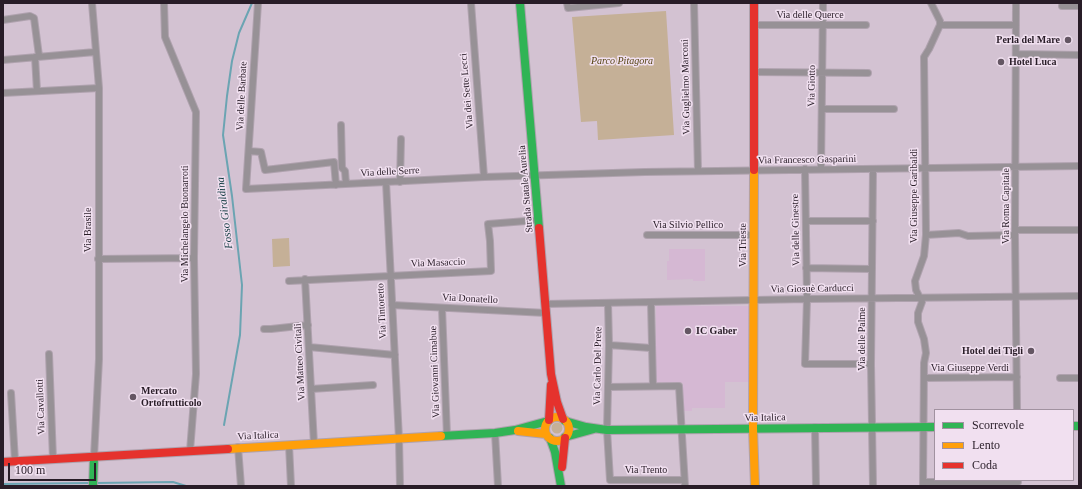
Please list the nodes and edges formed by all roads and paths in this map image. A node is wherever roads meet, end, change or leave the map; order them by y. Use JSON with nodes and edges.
{"nodes":[{"id":1,"x":92,"y":3,"type":"edge"},
{"id":2,"x":164,"y":3,"type":"edge"},
{"id":3,"x":258,"y":3,"type":"edge"},
{"id":4,"x":470,"y":3,"type":"edge"},
{"id":5,"x":520,"y":3,"type":"edge"},
{"id":6,"x":619,"y":3,"type":"edge"},
{"id":7,"x":694,"y":3,"type":"edge"},
{"id":8,"x":754,"y":3,"type":"edge"},
{"id":9,"x":823,"y":3,"type":"edge"},
{"id":10,"x":931,"y":3,"type":"edge"},
{"id":11,"x":1016,"y":3,"type":"edge"},
{"id":12,"x":567,"y":6,"type":"edge"},
{"id":13,"x":1062,"y":6,"type":"dead end"},
{"id":14,"x":1079,"y":6,"type":"edge"},
{"id":15,"x":3,"y":20,"type":"edge"},
{"id":16,"x":823,"y":24,"type":"junction"},
{"id":17,"x":754,"y":25,"type":"junction"},
{"id":18,"x":866,"y":25,"type":"dead end"},
{"id":19,"x":940,"y":25,"type":"junction"},
{"id":20,"x":1016,"y":25,"type":"junction"},
{"id":21,"x":95,"y":52,"type":"junction"},
{"id":22,"x":1016,"y":54,"type":"junction"},
{"id":23,"x":1079,"y":55,"type":"edge"},
{"id":24,"x":37,"y":57,"type":"junction"},
{"id":25,"x":3,"y":60,"type":"edge"},
{"id":26,"x":754,"y":72,"type":"junction"},
{"id":27,"x":823,"y":72,"type":"junction"},
{"id":28,"x":868,"y":73,"type":"dead end"},
{"id":29,"x":98,"y":88,"type":"junction"},
{"id":30,"x":37,"y":91,"type":"junction"},
{"id":31,"x":3,"y":93,"type":"edge"},
{"id":32,"x":822,"y":109,"type":"junction"},
{"id":33,"x":894,"y":109,"type":"dead end"},
{"id":34,"x":341,"y":125,"type":"dead end"},
{"id":35,"x":401,"y":139,"type":"dead end"},
{"id":36,"x":249,"y":151,"type":"junction"},
{"id":37,"x":1079,"y":166,"type":"edge"},
{"id":38,"x":1016,"y":167,"type":"junction"},
{"id":39,"x":924,"y":168,"type":"junction"},
{"id":40,"x":805,"y":169,"type":"junction"},
{"id":41,"x":821,"y":169,"type":"junction"},
{"id":42,"x":873,"y":169,"type":"junction"},
{"id":43,"x":753,"y":170,"type":"junction"},
{"id":44,"x":698,"y":171,"type":"junction"},
{"id":45,"x":534,"y":175,"type":"junction"},
{"id":46,"x":484,"y":177,"type":"junction"},
{"id":47,"x":386,"y":182,"type":"junction"},
{"id":48,"x":400,"y":182,"type":"junction"},
{"id":49,"x":346,"y":184,"type":"junction"},
{"id":50,"x":336,"y":185,"type":"junction"},
{"id":51,"x":246,"y":189,"type":"joint"},
{"id":52,"x":539,"y":220,"type":"junction"},
{"id":53,"x":873,"y":220,"type":"junction"},
{"id":54,"x":806,"y":221,"type":"junction"},
{"id":55,"x":1079,"y":230,"type":"edge"},
{"id":56,"x":1016,"y":233,"type":"junction"},
{"id":57,"x":647,"y":235,"type":"dead end"},
{"id":58,"x":753,"y":235,"type":"junction"},
{"id":59,"x":926,"y":235,"type":"junction"},
{"id":60,"x":194,"y":258,"type":"junction"},
{"id":61,"x":98,"y":259,"type":"junction"},
{"id":62,"x":806,"y":268,"type":"junction"},
{"id":63,"x":872,"y":269,"type":"junction"},
{"id":64,"x":391,"y":275,"type":"junction"},
{"id":65,"x":289,"y":280,"type":"dead end"},
{"id":66,"x":305,"y":280,"type":"junction"},
{"id":67,"x":1016,"y":296,"type":"junction"},
{"id":68,"x":1079,"y":296,"type":"edge"},
{"id":69,"x":872,"y":298,"type":"junction"},
{"id":70,"x":921,"y":298,"type":"junction"},
{"id":71,"x":806,"y":299,"type":"junction"},
{"id":72,"x":753,"y":301,"type":"junction"},
{"id":73,"x":652,"y":302,"type":"junction"},
{"id":74,"x":608,"y":303,"type":"junction"},
{"id":75,"x":546,"y":304,"type":"junction"},
{"id":76,"x":392,"y":305,"type":"junction"},
{"id":77,"x":442,"y":308,"type":"junction"},
{"id":78,"x":546,"y":313,"type":"junction"},
{"id":79,"x":308,"y":325,"type":"junction"},
{"id":80,"x":264,"y":329,"type":"dead end"},
{"id":81,"x":610,"y":346,"type":"junction"},
{"id":82,"x":309,"y":347,"type":"junction"},
{"id":83,"x":652,"y":348,"type":"junction"},
{"id":84,"x":49,"y":354,"type":"dead end"},
{"id":85,"x":395,"y":355,"type":"junction"},
{"id":86,"x":872,"y":364,"type":"junction"},
{"id":87,"x":551,"y":374,"type":"junction"},
{"id":88,"x":1017,"y":377,"type":"junction"},
{"id":89,"x":924,"y":378,"type":"junction"},
{"id":90,"x":1060,"y":378,"type":"dead end"},
{"id":91,"x":1079,"y":378,"type":"edge"},
{"id":92,"x":373,"y":385,"type":"dead end"},
{"id":93,"x":653,"y":386,"type":"junction"},
{"id":94,"x":608,"y":387,"type":"junction"},
{"id":95,"x":311,"y":389,"type":"junction"},
{"id":96,"x":11,"y":393,"type":"dead end"},
{"id":97,"x":1017,"y":409,"type":"edge"},
{"id":98,"x":548,"y":420,"type":"junction"},
{"id":99,"x":564,"y":420,"type":"junction"},
{"id":100,"x":815,"y":427,"type":"junction"},
{"id":101,"x":923,"y":427,"type":"junction"},
{"id":102,"x":934,"y":427,"type":"edge"},
{"id":103,"x":753,"y":428,"type":"junction"},
{"id":104,"x":873,"y":428,"type":"junction"},
{"id":105,"x":595,"y":429,"type":"junction"},
{"id":106,"x":682,"y":429,"type":"junction"},
{"id":107,"x":515,"y":430,"type":"junction"},
{"id":108,"x":607,"y":430,"type":"junction"},
{"id":109,"x":496,"y":433,"type":"junction"},
{"id":110,"x":447,"y":436,"type":"junction"},
{"id":111,"x":548,"y":436,"type":"junction"},
{"id":112,"x":565,"y":438,"type":"junction"},
{"id":113,"x":399,"y":439,"type":"junction"},
{"id":114,"x":314,"y":444,"type":"junction"},
{"id":115,"x":289,"y":445,"type":"junction"},
{"id":116,"x":238,"y":447,"type":"junction"},
{"id":117,"x":190,"y":451,"type":"junction"},
{"id":118,"x":94,"y":457,"type":"junction"},
{"id":119,"x":53,"y":459,"type":"junction"},
{"id":120,"x":15,"y":461,"type":"junction"},
{"id":121,"x":3,"y":462,"type":"edge"},
{"id":122,"x":93,"y":482,"type":"edge"},
{"id":123,"x":685,"y":483,"type":"edge"},
{"id":124,"x":1018,"y":483,"type":"edge"},
{"id":125,"x":923,"y":484,"type":"edge"},
{"id":126,"x":561,"y":485,"type":"edge"},
{"id":127,"x":241,"y":486,"type":"edge"},
{"id":128,"x":291,"y":486,"type":"edge"},
{"id":129,"x":400,"y":486,"type":"edge"},
{"id":130,"x":498,"y":486,"type":"edge"},
{"id":131,"x":755,"y":486,"type":"edge"},
{"id":132,"x":816,"y":486,"type":"edge"},
{"id":133,"x":873,"y":486,"type":"edge"}],
"edges":[{"from":1,"to":21,"type":"street","name":"Via Brasile"},
{"from":2,"to":60,"type":"street","name":"Via Michelangelo Buonarroti"},
{"from":3,"to":36,"type":"street","name":"Via delle Barbate"},
{"from":4,"to":46,"type":"street","name":"Via dei Sette Lecci"},
{"from":5,"to":45,"type":"main road","name":"Strada Statale Aurelia"},
{"from":6,"to":12,"type":"street"},
{"from":7,"to":44,"type":"street","name":"Via Guglielmo Marconi"},
{"from":8,"to":17,"type":"main road","name":"Via Trieste"},
{"from":9,"to":16,"type":"street","name":"Via Giotto"},
{"from":10,"to":19,"type":"street"},
{"from":11,"to":20,"type":"street","name":"Via Roma Capitale"},
{"from":13,"to":14,"type":"street"},
{"from":15,"to":24,"type":"street"},
{"from":16,"to":17,"type":"street","name":"Via delle Querce"},
{"from":16,"to":18,"type":"street","name":"Via delle Querce"},
{"from":16,"to":27,"type":"street","name":"Via Giotto"},
{"from":17,"to":26,"type":"main road","name":"Via Trieste"},
{"from":19,"to":20,"type":"street"},
{"from":19,"to":39,"type":"street","name":"Via Giuseppe Garibaldi"},
{"from":20,"to":22,"type":"street","name":"Via Roma Capitale"},
{"from":21,"to":24,"type":"street"},
{"from":21,"to":29,"type":"street","name":"Via Brasile"},
{"from":22,"to":23,"type":"street"},
{"from":22,"to":38,"type":"street","name":"Via Roma Capitale"},
{"from":24,"to":25,"type":"street"},
{"from":24,"to":30,"type":"street"},
{"from":26,"to":27,"type":"street"},
{"from":26,"to":43,"type":"main road","name":"Via Trieste"},
{"from":27,"to":28,"type":"street"},
{"from":27,"to":32,"type":"street","name":"Via Giotto"},
{"from":29,"to":30,"type":"street"},
{"from":29,"to":61,"type":"street","name":"Via Brasile"},
{"from":30,"to":31,"type":"street"},
{"from":32,"to":33,"type":"street"},
{"from":32,"to":41,"type":"street","name":"Via Giotto"},
{"from":34,"to":49,"type":"street"},
{"from":35,"to":48,"type":"street"},
{"from":36,"to":50,"type":"street"},
{"from":36,"to":51,"type":"street","name":"Via delle Barbate"},
{"from":37,"to":38,"type":"street","name":"Via Francesco Gasparini"},
{"from":38,"to":39,"type":"street","name":"Via Francesco Gasparini"},
{"from":38,"to":56,"type":"street","name":"Via Roma Capitale"},
{"from":39,"to":42,"type":"street","name":"Via Francesco Gasparini"},
{"from":39,"to":59,"type":"street","name":"Via Giuseppe Garibaldi"},
{"from":40,"to":41,"type":"street","name":"Via Francesco Gasparini"},
{"from":40,"to":43,"type":"street","name":"Via Francesco Gasparini"},
{"from":40,"to":54,"type":"street","name":"Via delle Ginestre"},
{"from":41,"to":42,"type":"street","name":"Via Francesco Gasparini"},
{"from":42,"to":53,"type":"street","name":"Via delle Palme"},
{"from":43,"to":44,"type":"street","name":"Via Francesco Gasparini"},
{"from":43,"to":58,"type":"main road","name":"Via Trieste"},
{"from":44,"to":45,"type":"street","name":"Via Francesco Gasparini"},
{"from":45,"to":46,"type":"street","name":"Via delle Serre"},
{"from":45,"to":52,"type":"main road","name":"Strada Statale Aurelia"},
{"from":46,"to":48,"type":"street","name":"Via delle Serre"},
{"from":47,"to":48,"type":"street","name":"Via delle Serre"},
{"from":47,"to":49,"type":"street","name":"Via delle Serre"},
{"from":47,"to":64,"type":"street","name":"Via Tintoretto"},
{"from":49,"to":50,"type":"street","name":"Via delle Serre"},
{"from":50,"to":51,"type":"street","name":"Via delle Serre"},
{"from":52,"to":64,"type":"street","name":"Via Masaccio"},
{"from":52,"to":75,"type":"main road","name":"Strada Statale Aurelia"},
{"from":53,"to":54,"type":"street"},
{"from":53,"to":63,"type":"street","name":"Via delle Palme"},
{"from":54,"to":62,"type":"street","name":"Via delle Ginestre"},
{"from":55,"to":56,"type":"street"},
{"from":56,"to":59,"type":"street"},
{"from":56,"to":67,"type":"street","name":"Via Roma Capitale"},
{"from":57,"to":58,"type":"street","name":"Via Silvio Pellico"},
{"from":58,"to":72,"type":"main road","name":"Via Trieste"},
{"from":59,"to":70,"type":"street","name":"Via Giuseppe Garibaldi"},
{"from":60,"to":61,"type":"street"},
{"from":60,"to":117,"type":"street","name":"Via Michelangelo Buonarroti"},
{"from":61,"to":118,"type":"street","name":"Via Brasile"},
{"from":62,"to":63,"type":"street"},
{"from":62,"to":71,"type":"street","name":"Via delle Ginestre"},
{"from":63,"to":69,"type":"street","name":"Via delle Palme"},
{"from":64,"to":66,"type":"street","name":"Via Masaccio"},
{"from":64,"to":76,"type":"street","name":"Via Tintoretto"},
{"from":65,"to":66,"type":"street","name":"Via Masaccio"},
{"from":66,"to":79,"type":"street","name":"Via Matteo Civitali"},
{"from":67,"to":68,"type":"street","name":"Via Giosuè Carducci"},
{"from":67,"to":70,"type":"street","name":"Via Giosuè Carducci"},
{"from":67,"to":88,"type":"street","name":"Via Roma Capitale"},
{"from":69,"to":70,"type":"street","name":"Via Giosuè Carducci"},
{"from":69,"to":71,"type":"street","name":"Via Giosuè Carducci"},
{"from":69,"to":86,"type":"street","name":"Via delle Palme"},
{"from":70,"to":89,"type":"street","name":"Via Giuseppe Garibaldi"},
{"from":71,"to":72,"type":"street","name":"Via Giosuè Carducci"},
{"from":71,"to":86,"type":"street","name":"Via delle Ginestre"},
{"from":72,"to":73,"type":"street","name":"Via Giosuè Carducci"},
{"from":72,"to":103,"type":"main road","name":"Via Trieste"},
{"from":73,"to":74,"type":"street","name":"Via Giosuè Carducci"},
{"from":73,"to":83,"type":"street"},
{"from":74,"to":75,"type":"street","name":"Via Giosuè Carducci"},
{"from":74,"to":81,"type":"street","name":"Via Carlo Del Prete"},
{"from":75,"to":78,"type":"main road","name":"Strada Statale Aurelia"},
{"from":76,"to":77,"type":"street","name":"Via Donatello"},
{"from":76,"to":85,"type":"street","name":"Via Tintoretto"},
{"from":77,"to":78,"type":"street","name":"Via Donatello"},
{"from":77,"to":110,"type":"street","name":"Via Giovanni Cimabue"},
{"from":78,"to":87,"type":"main road","name":"Strada Statale Aurelia"},
{"from":79,"to":80,"type":"street"},
{"from":79,"to":82,"type":"street","name":"Via Matteo Civitali"},
{"from":81,"to":83,"type":"street"},
{"from":81,"to":94,"type":"street","name":"Via Carlo Del Prete"},
{"from":82,"to":85,"type":"street"},
{"from":82,"to":95,"type":"street","name":"Via Matteo Civitali"},
{"from":83,"to":93,"type":"street"},
{"from":84,"to":119,"type":"street","name":"Via Cavallotti"},
{"from":85,"to":113,"type":"street","name":"Via Tintoretto"},
{"from":86,"to":104,"type":"street","name":"Via delle Palme"},
{"from":87,"to":98,"type":"main road","name":"Strada Statale Aurelia"},
{"from":87,"to":99,"type":"main road","name":"Strada Statale Aurelia"},
{"from":88,"to":89,"type":"street","name":"Via Giuseppe Verdi"},
{"from":88,"to":97,"type":"street","name":"Via Roma Capitale"},
{"from":89,"to":101,"type":"street","name":"Via Giuseppe Garibaldi"},
{"from":90,"to":91,"type":"street"},
{"from":92,"to":95,"type":"street"},
{"from":93,"to":94,"type":"street"},
{"from":93,"to":106,"type":"street"},
{"from":94,"to":108,"type":"street","name":"Via Carlo Del Prete"},
{"from":95,"to":114,"type":"street","name":"Via Matteo Civitali"},
{"from":96,"to":120,"type":"street"},
{"from":98,"to":99,"type":"main road"},
{"from":98,"to":107,"type":"main road","name":"Via Italica"},
{"from":98,"to":111,"type":"main road"},
{"from":99,"to":105,"type":"main road","name":"Via Italica"},
{"from":99,"to":112,"type":"main road"},
{"from":100,"to":103,"type":"main road","name":"Via Italica"},
{"from":100,"to":104,"type":"main road","name":"Via Italica"},
{"from":100,"to":132,"type":"street"},
{"from":101,"to":102,"type":"main road","name":"Via Italica"},
{"from":101,"to":104,"type":"main road","name":"Via Italica"},
{"from":101,"to":125,"type":"street","name":"Via Giuseppe Garibaldi"},
{"from":103,"to":106,"type":"main road","name":"Via Italica"},
{"from":103,"to":131,"type":"main road","name":"Via Trieste"},
{"from":104,"to":133,"type":"street","name":"Via delle Palme"},
{"from":105,"to":108,"type":"main road","name":"Via Italica"},
{"from":105,"to":112,"type":"main road","name":"Via Italica"},
{"from":106,"to":108,"type":"main road","name":"Via Italica"},
{"from":106,"to":123,"type":"street"},
{"from":107,"to":109,"type":"main road","name":"Via Italica"},
{"from":107,"to":111,"type":"main road","name":"Via Italica"},
{"from":108,"to":123,"type":"street","name":"Via Trento"},
{"from":109,"to":110,"type":"main road","name":"Via Italica"},
{"from":109,"to":130,"type":"street"},
{"from":110,"to":113,"type":"main road","name":"Via Italica"},
{"from":111,"to":112,"type":"main road"},
{"from":111,"to":126,"type":"main road"},
{"from":112,"to":126,"type":"main road"},
{"from":113,"to":114,"type":"main road","name":"Via Italica"},
{"from":113,"to":129,"type":"street","name":"Via Tintoretto"},
{"from":114,"to":115,"type":"main road","name":"Via Italica"},
{"from":115,"to":116,"type":"main road","name":"Via Italica"},
{"from":115,"to":128,"type":"street"},
{"from":116,"to":117,"type":"main road","name":"Via Italica"},
{"from":116,"to":127,"type":"street"},
{"from":117,"to":118,"type":"main road","name":"Via Italica"},
{"from":118,"to":119,"type":"main road","name":"Via Italica"},
{"from":118,"to":122,"type":"main road"},
{"from":119,"to":120,"type":"main road","name":"Via Italica"},
{"from":120,"to":121,"type":"main road","name":"Via Italica"},
{"from":124,"to":125,"type":"street"}]}
